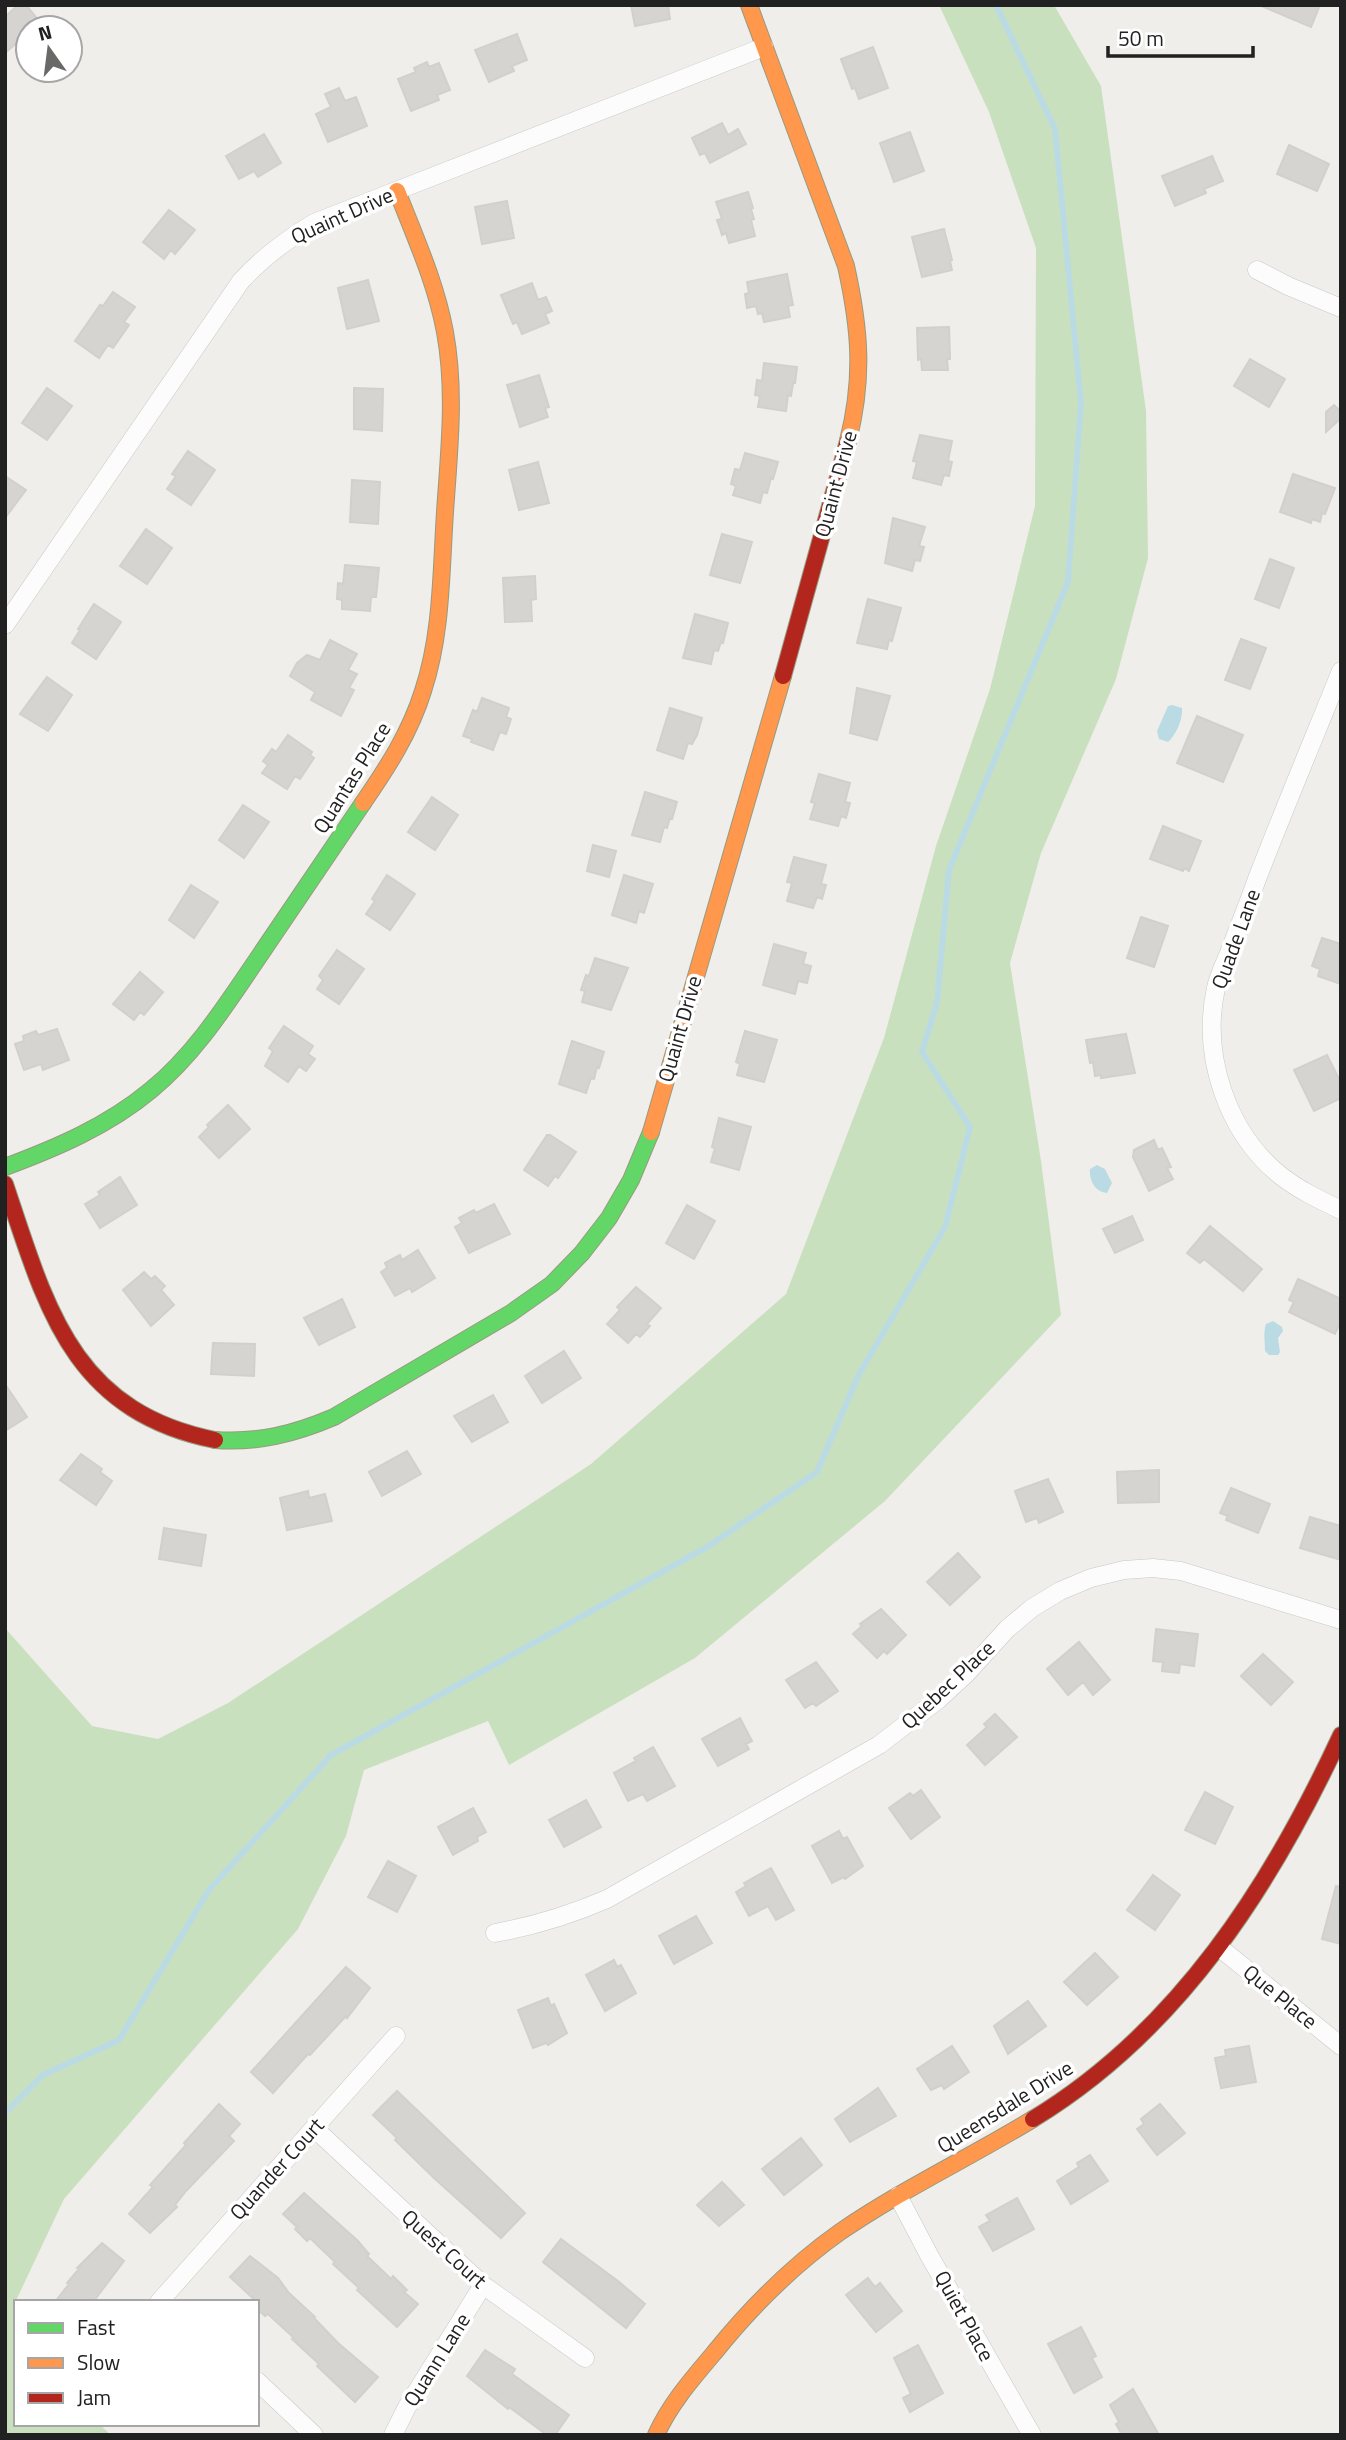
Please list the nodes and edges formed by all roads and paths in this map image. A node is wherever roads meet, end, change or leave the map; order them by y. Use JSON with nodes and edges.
{"nodes":[{"id":1,"x":749,"y":5,"type":"edge"},
{"id":2,"x":764,"y":47,"type":"junction"},
{"id":3,"x":397,"y":191,"type":"junction"},
{"id":4,"x":1257,"y":270,"type":"dead end"},
{"id":5,"x":1341,"y":308,"type":"edge"},
{"id":6,"x":5,"y":625,"type":"edge"},
{"id":7,"x":1341,"y":671,"type":"edge"},
{"id":8,"x":5,"y":1167,"type":"edge"},
{"id":9,"x":5,"y":1184,"type":"edge"},
{"id":10,"x":1341,"y":1210,"type":"edge"},
{"id":11,"x":1341,"y":1620,"type":"edge"},
{"id":12,"x":1341,"y":1735,"type":"edge"},
{"id":13,"x":495,"y":1933,"type":"dead end"},
{"id":14,"x":1220,"y":1948,"type":"junction"},
{"id":15,"x":396,"y":2036,"type":"dead end"},
{"id":16,"x":1341,"y":2046,"type":"edge"},
{"id":17,"x":314,"y":2128,"type":"junction"},
{"id":18,"x":898,"y":2196,"type":"junction"},
{"id":19,"x":482,"y":2285,"type":"junction"},
{"id":20,"x":168,"y":2299,"type":"edge"},
{"id":21,"x":585,"y":2358,"type":"dead end"},
{"id":22,"x":259,"y":2383,"type":"edge"},
{"id":23,"x":656,"y":2433,"type":"edge"},
{"id":24,"x":314,"y":2435,"type":"edge"},
{"id":25,"x":393,"y":2435,"type":"edge"},
{"id":26,"x":1032,"y":2435,"type":"edge"}],
"edges":[{"from":1,"to":2,"type":"street","name":"Quaint Drive"},
{"from":2,"to":3,"type":"street","name":"Quaint Drive"},
{"from":2,"to":9,"type":"street","name":"Quaint Drive"},
{"from":3,"to":6,"type":"street","name":"Quaint Drive"},
{"from":3,"to":8,"type":"street","name":"Quantas Place"},
{"from":4,"to":5,"type":"street"},
{"from":7,"to":10,"type":"street","name":"Quade Lane"},
{"from":11,"to":13,"type":"street","name":"Quebec Place"},
{"from":12,"to":14,"type":"street","name":"Queensdale Drive"},
{"from":14,"to":16,"type":"street","name":"Que Place"},
{"from":14,"to":18,"type":"street","name":"Queensdale Drive"},
{"from":15,"to":17,"type":"street","name":"Quander Court"},
{"from":17,"to":19,"type":"street","name":"Quest Court"},
{"from":17,"to":20,"type":"street","name":"Quander Court"},
{"from":18,"to":23,"type":"street","name":"Queensdale Drive"},
{"from":18,"to":26,"type":"street","name":"Quiet Place"},
{"from":19,"to":21,"type":"street","name":"Quest Court"},
{"from":19,"to":25,"type":"street","name":"Quann Lane"},
{"from":22,"to":24,"type":"street"}]}
